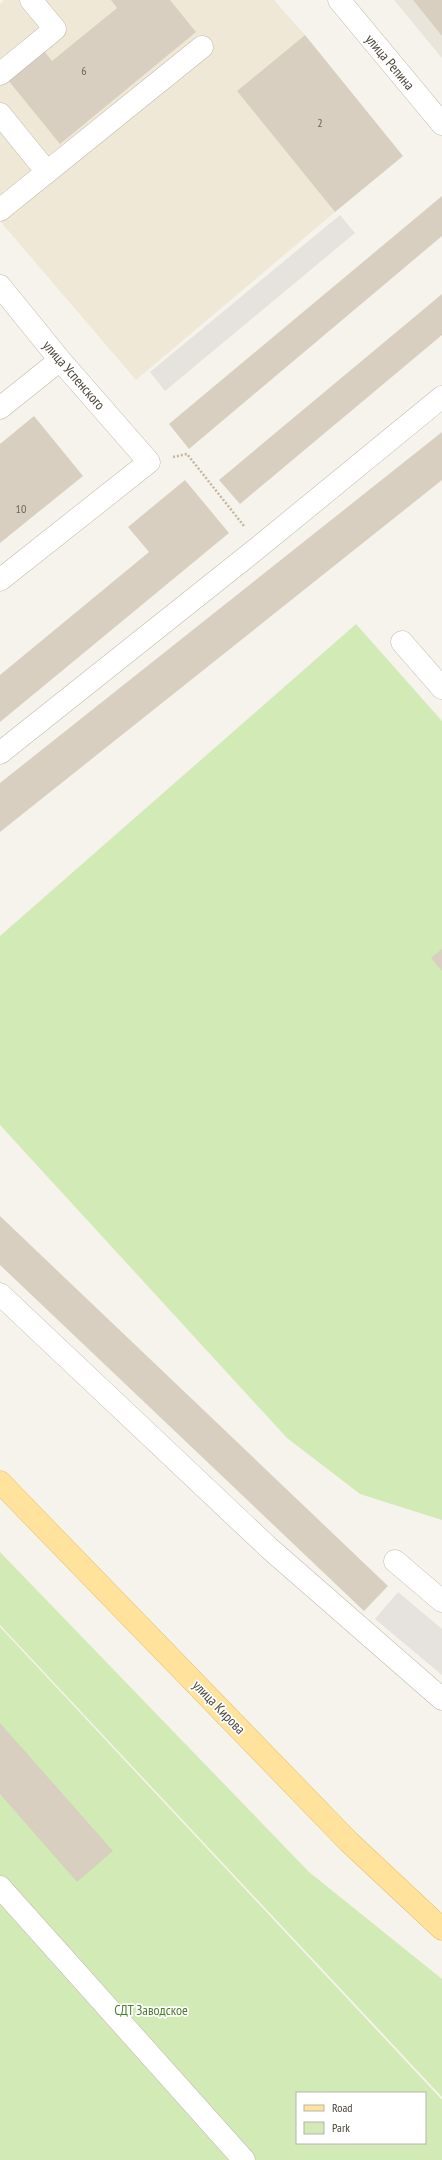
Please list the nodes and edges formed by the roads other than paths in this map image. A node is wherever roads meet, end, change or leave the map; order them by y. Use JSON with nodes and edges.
{"nodes":[{"id":1,"x":31,"y":0,"type":"edge"},
{"id":2,"x":339,"y":0,"type":"edge"},
{"id":3,"x":202,"y":47,"type":"dead end"},
{"id":4,"x":0,"y":74,"type":"edge"},
{"id":5,"x":0,"y":114,"type":"edge"},
{"id":6,"x":442,"y":124,"type":"edge"},
{"id":7,"x":47,"y":172,"type":"junction"},
{"id":8,"x":0,"y":210,"type":"edge"},
{"id":9,"x":0,"y":286,"type":"edge"},
{"id":10,"x":60,"y":360,"type":"junction"},
{"id":11,"x":442,"y":397,"type":"edge"},
{"id":12,"x":0,"y":408,"type":"edge"},
{"id":13,"x":0,"y":580,"type":"edge"},
{"id":14,"x":402,"y":642,"type":"dead end"},
{"id":15,"x":442,"y":688,"type":"edge"},
{"id":16,"x":0,"y":752,"type":"edge"},
{"id":17,"x":0,"y":1294,"type":"edge"},
{"id":18,"x":0,"y":1482,"type":"edge"},
{"id":19,"x":395,"y":1561,"type":"dead end"},
{"id":20,"x":442,"y":1601,"type":"edge"},
{"id":21,"x":442,"y":1699,"type":"edge"},
{"id":22,"x":0,"y":1887,"type":"edge"},
{"id":23,"x":442,"y":1929,"type":"edge"},
{"id":24,"x":244,"y":2160,"type":"edge"}],
"edges":[{"from":1,"to":4,"type":"street"},
{"from":2,"to":6,"type":"street","name":"улица Репина"},
{"from":3,"to":7,"type":"street"},
{"from":5,"to":7,"type":"street"},
{"from":7,"to":8,"type":"street"},
{"from":9,"to":10,"type":"street","name":"улица Успенского"},
{"from":10,"to":12,"type":"street"},
{"from":10,"to":13,"type":"street","name":"улица Успенского"},
{"from":11,"to":16,"type":"street"},
{"from":14,"to":15,"type":"street"},
{"from":17,"to":21,"type":"street"},
{"from":18,"to":23,"type":"main road","name":"улица Кирова"},
{"from":19,"to":20,"type":"street"},
{"from":22,"to":24,"type":"street"}]}
